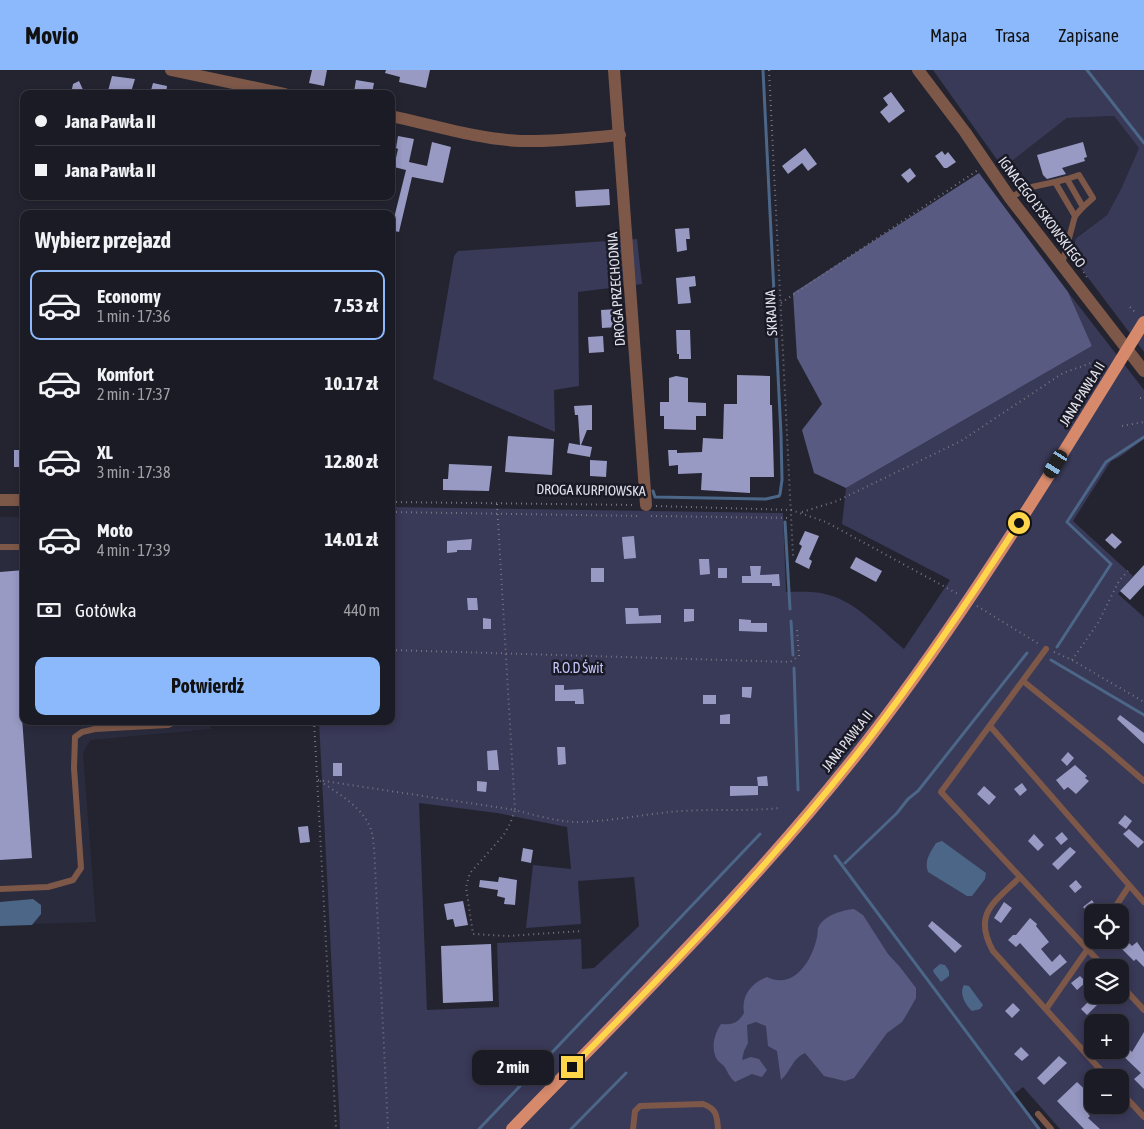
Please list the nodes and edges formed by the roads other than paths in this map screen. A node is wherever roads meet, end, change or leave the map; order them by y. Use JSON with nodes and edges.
{"nodes":[{"id":1,"x":171,"y":70,"type":"edge"},
{"id":2,"x":614,"y":70,"type":"edge"},
{"id":3,"x":918,"y":70,"type":"edge"},
{"id":4,"x":266,"y":90,"type":"edge"},
{"id":5,"x":395,"y":117,"type":"edge"},
{"id":6,"x":620,"y":134,"type":"junction"},
{"id":7,"x":1067,"y":179,"type":"junction"},
{"id":8,"x":1055,"y":182,"type":"junction"},
{"id":9,"x":1010,"y":198,"type":"junction"},
{"id":10,"x":1083,"y":207,"type":"junction"},
{"id":11,"x":1075,"y":216,"type":"junction"},
{"id":12,"x":1062,"y":264,"type":"junction"},
{"id":13,"x":1140,"y":318,"type":"edge"},
{"id":14,"x":1127,"y":349,"type":"junction"},
{"id":15,"x":1144,"y":371,"type":"edge"},
{"id":16,"x":0,"y":500,"type":"edge"},
{"id":17,"x":20,"y":500,"type":"edge"},
{"id":18,"x":646,"y":505,"type":"road end"},
{"id":19,"x":0,"y":547,"type":"edge"},
{"id":20,"x":20,"y":547,"type":"edge"},
{"id":21,"x":1046,"y":649,"type":"road end"},
{"id":22,"x":1022,"y":682,"type":"junction"},
{"id":23,"x":168,"y":725,"type":"edge"},
{"id":24,"x":990,"y":726,"type":"junction"},
{"id":25,"x":1144,"y":782,"type":"edge"},
{"id":26,"x":1020,"y":877,"type":"junction"},
{"id":27,"x":1129,"y":886,"type":"junction"},
{"id":28,"x":0,"y":889,"type":"edge"},
{"id":29,"x":1144,"y":902,"type":"edge"},
{"id":30,"x":1117,"y":904,"type":"edge"},
{"id":31,"x":1088,"y":950,"type":"junction"},
{"id":32,"x":1096,"y":959,"type":"edge"},
{"id":33,"x":1129,"y":994,"type":"edge"},
{"id":34,"x":1046,"y":1009,"type":"junction"},
{"id":35,"x":1144,"y":1010,"type":"edge"},
{"id":36,"x":1100,"y":1069,"type":"edge"},
{"id":37,"x":1129,"y":1101,"type":"edge"},
{"id":38,"x":1038,"y":1114,"type":"dead end"},
{"id":39,"x":1144,"y":1117,"type":"edge"},
{"id":40,"x":512,"y":1129,"type":"edge"},
{"id":41,"x":633,"y":1129,"type":"edge"},
{"id":42,"x":718,"y":1129,"type":"edge"},
{"id":43,"x":1051,"y":1129,"type":"edge"}],
"edges":[{"from":1,"to":4,"type":"street"},
{"from":2,"to":6,"type":"street","name":"DROGA PRZECHODNIA"},
{"from":3,"to":9,"type":"street","name":"IGNACEGO ŁYSKOWSKIEGO"},
{"from":5,"to":6,"type":"street"},
{"from":6,"to":18,"type":"street","name":"DROGA PRZECHODNIA"},
{"from":7,"to":8,"type":"lane"},
{"from":7,"to":10,"type":"lane"},
{"from":7,"to":10,"type":"lane"},
{"from":8,"to":9,"type":"lane"},
{"from":8,"to":11,"type":"lane"},
{"from":9,"to":12,"type":"street","name":"IGNACEGO ŁYSKOWSKIEGO"},
{"from":10,"to":11,"type":"lane"},
{"from":11,"to":12,"type":"lane"},
{"from":12,"to":14,"type":"street","name":"IGNACEGO ŁYSKOWSKIEGO"},
{"from":13,"to":14,"type":"main road","name":"JANA PAWŁA II"},
{"from":14,"to":15,"type":"street","name":"IGNACEGO ŁYSKOWSKIEGO"},
{"from":14,"to":40,"type":"main road","name":"JANA PAWŁA II"},
{"from":16,"to":17,"type":"street"},
{"from":19,"to":20,"type":"lane"},
{"from":21,"to":22,"type":"lane"},
{"from":22,"to":24,"type":"lane"},
{"from":22,"to":25,"type":"lane"},
{"from":23,"to":28,"type":"lane"},
{"from":24,"to":26,"type":"lane"},
{"from":24,"to":27,"type":"lane"},
{"from":26,"to":31,"type":"lane"},
{"from":26,"to":34,"type":"lane"},
{"from":27,"to":29,"type":"lane"},
{"from":27,"to":30,"type":"lane"},
{"from":31,"to":32,"type":"lane"},
{"from":31,"to":34,"type":"lane"},
{"from":33,"to":35,"type":"lane"},
{"from":34,"to":36,"type":"lane"},
{"from":37,"to":39,"type":"lane"},
{"from":38,"to":43,"type":"lane"},
{"from":41,"to":42,"type":"lane"}]}
